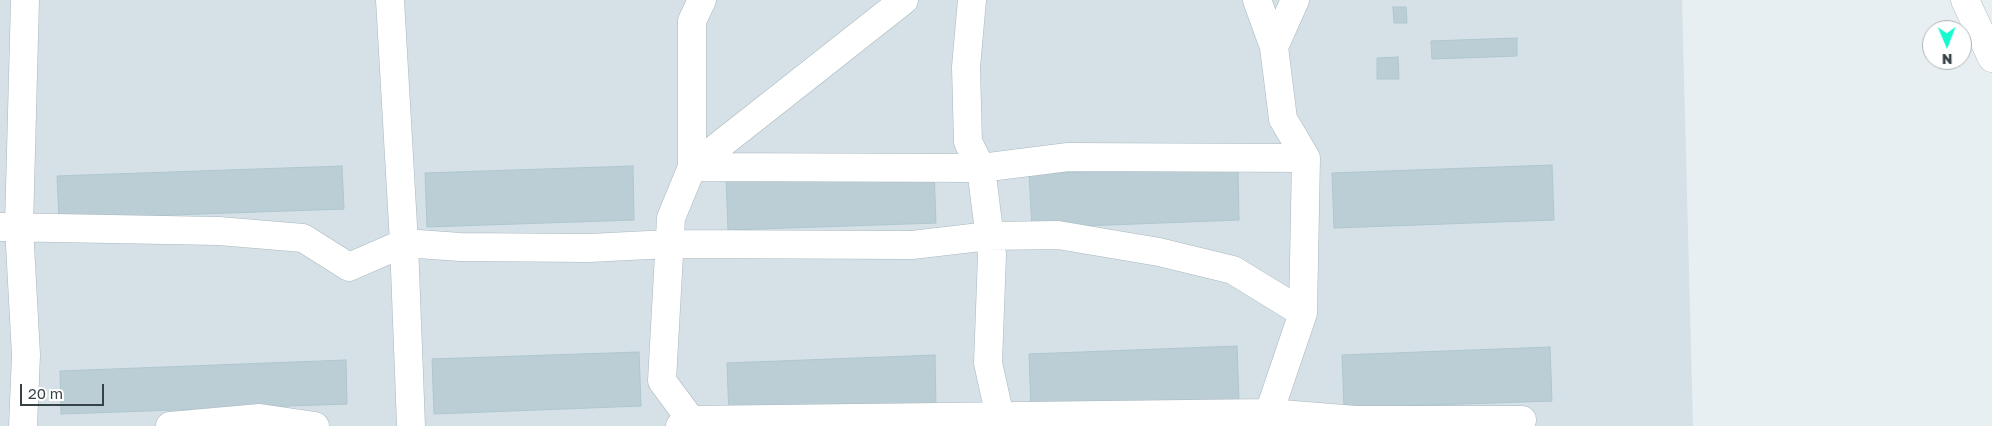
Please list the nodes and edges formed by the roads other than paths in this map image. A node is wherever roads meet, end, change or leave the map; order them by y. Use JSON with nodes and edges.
{"nodes":[{"id":1,"x":24,"y":0,"type":"edge"},
{"id":2,"x":390,"y":0,"type":"edge"},
{"id":3,"x":702,"y":0,"type":"edge"},
{"id":4,"x":904,"y":0,"type":"edge"},
{"id":5,"x":972,"y":0,"type":"edge"},
{"id":6,"x":1257,"y":0,"type":"edge"},
{"id":7,"x":1295,"y":0,"type":"edge"},
{"id":8,"x":1965,"y":0,"type":"edge"},
{"id":9,"x":1274,"y":47,"type":"junction"},
{"id":10,"x":1992,"y":58,"type":"edge"},
{"id":11,"x":1306,"y":158,"type":"junction"},
{"id":12,"x":692,"y":167,"type":"junction"},
{"id":13,"x":981,"y":168,"type":"junction"},
{"id":14,"x":9,"y":227,"type":"edge"},
{"id":15,"x":989,"y":236,"type":"junction"},
{"id":16,"x":404,"y":243,"type":"junction"},
{"id":17,"x":669,"y":244,"type":"junction"},
{"id":18,"x":1303,"y":313,"type":"junction"},
{"id":19,"x":1270,"y":419,"type":"edge"},
{"id":20,"x":1522,"y":420,"type":"dead end"},
{"id":21,"x":1001,"y":421,"type":"edge"},
{"id":22,"x":686,"y":423,"type":"edge"},
{"id":23,"x":23,"y":426,"type":"edge"},
{"id":24,"x":170,"y":426,"type":"edge"},
{"id":25,"x":315,"y":426,"type":"edge"},
{"id":26,"x":411,"y":426,"type":"edge"}],
"edges":[{"from":1,"to":14,"type":"street"},
{"from":2,"to":16,"type":"street"},
{"from":3,"to":12,"type":"street"},
{"from":4,"to":12,"type":"street"},
{"from":5,"to":13,"type":"street"},
{"from":6,"to":9,"type":"street"},
{"from":7,"to":9,"type":"street"},
{"from":8,"to":10,"type":"street"},
{"from":9,"to":11,"type":"street"},
{"from":11,"to":13,"type":"street"},
{"from":11,"to":18,"type":"street"},
{"from":12,"to":13,"type":"street"},
{"from":12,"to":17,"type":"street"},
{"from":13,"to":15,"type":"street"},
{"from":14,"to":16,"type":"street"},
{"from":14,"to":23,"type":"street"},
{"from":15,"to":17,"type":"street"},
{"from":15,"to":18,"type":"street"},
{"from":15,"to":21,"type":"street"},
{"from":16,"to":17,"type":"street"},
{"from":16,"to":26,"type":"street"},
{"from":17,"to":22,"type":"street"},
{"from":18,"to":19,"type":"street"},
{"from":19,"to":20,"type":"street"},
{"from":19,"to":21,"type":"street"},
{"from":21,"to":22,"type":"street"},
{"from":24,"to":25,"type":"street"}]}
